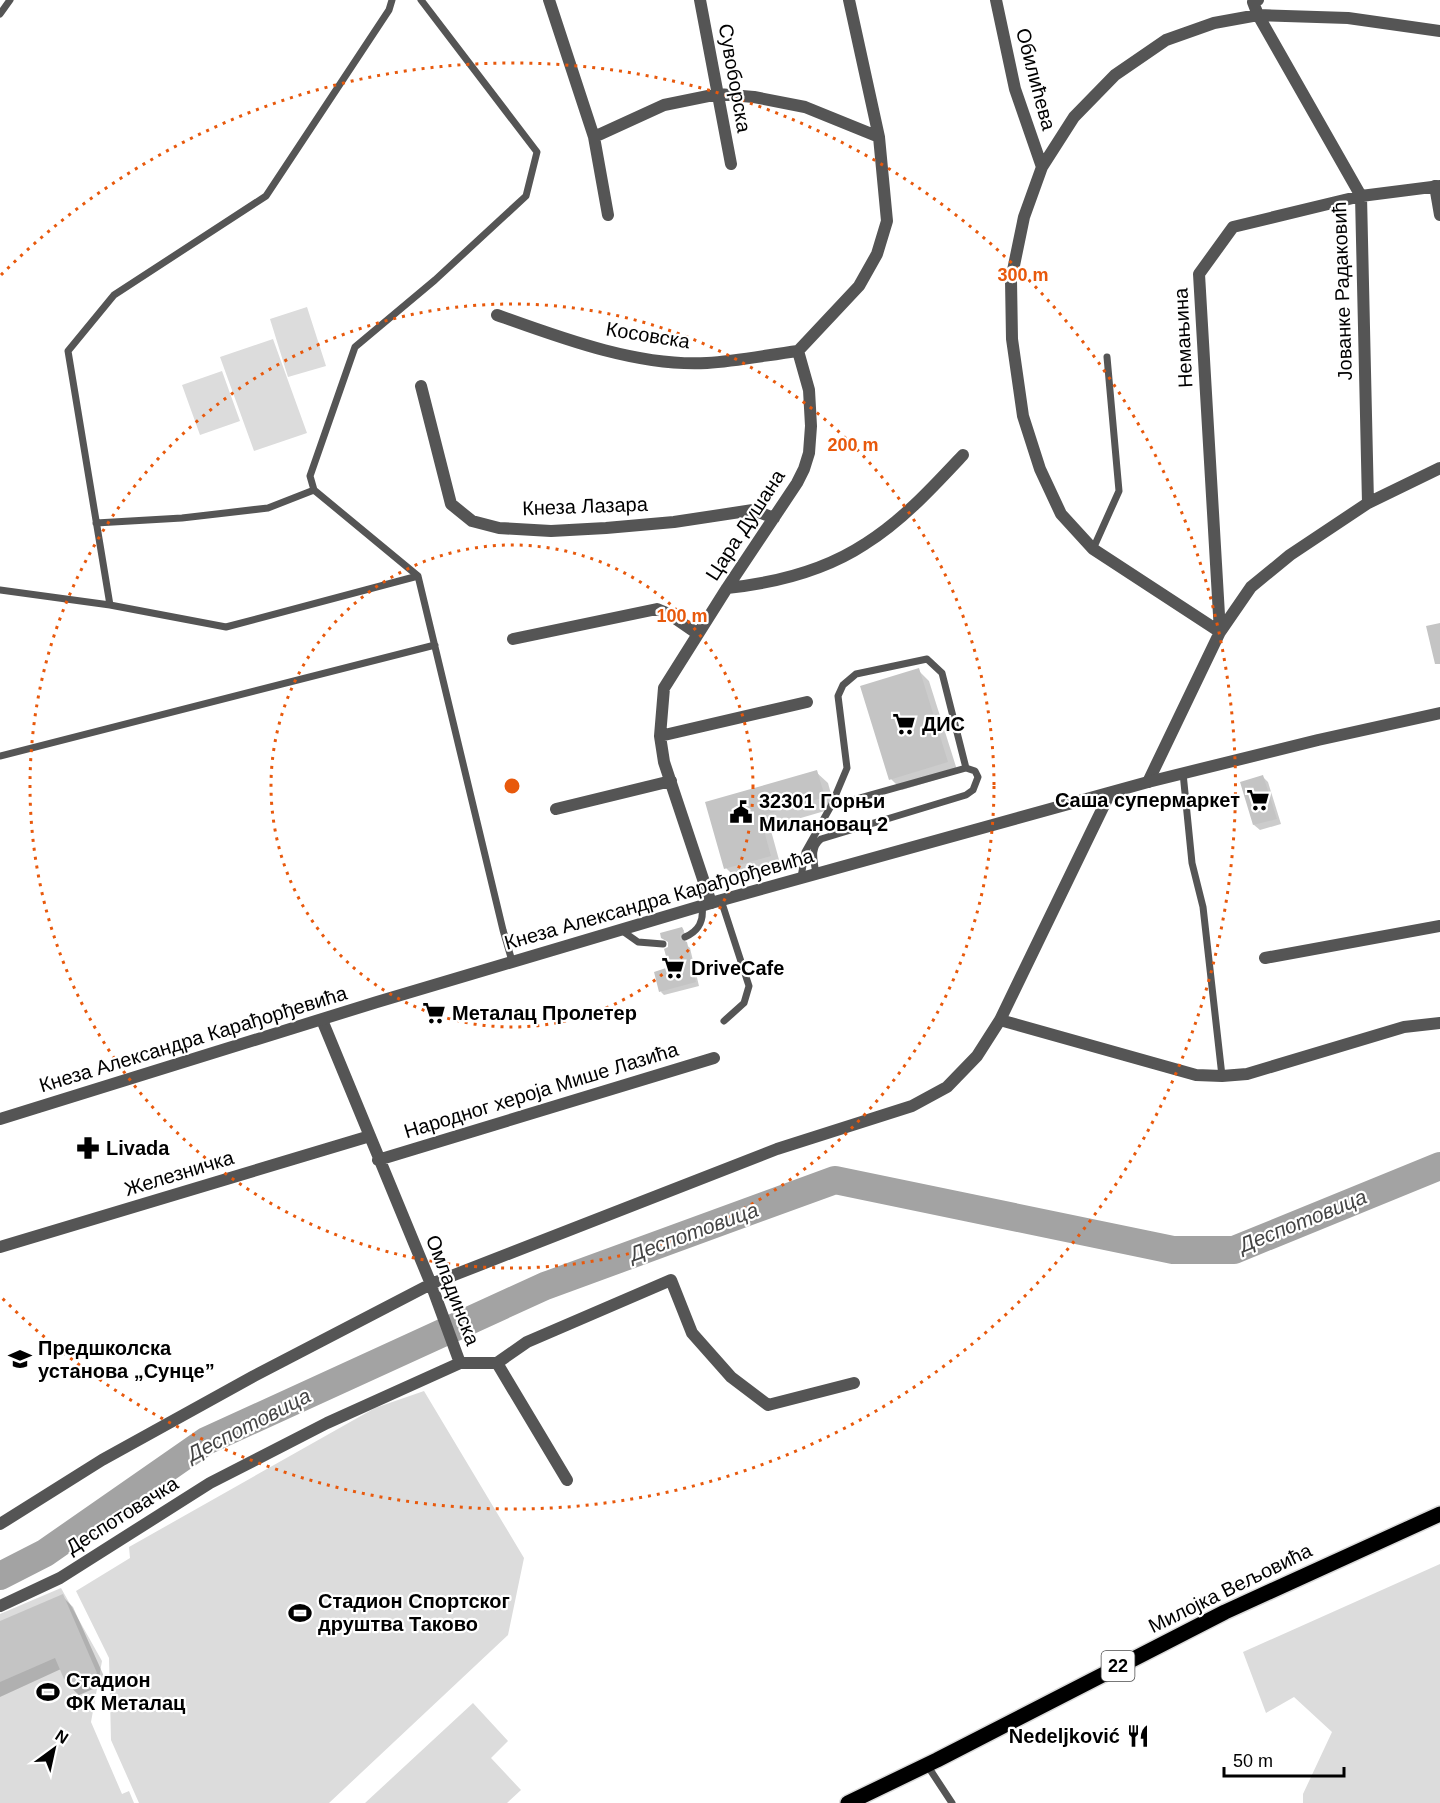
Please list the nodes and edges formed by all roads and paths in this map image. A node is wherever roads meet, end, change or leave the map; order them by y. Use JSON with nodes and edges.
{"nodes":[{"id":1,"x":10,"y":0,"type":"edge"},
{"id":2,"x":392,"y":0,"type":"edge"},
{"id":3,"x":421,"y":0,"type":"edge"},
{"id":4,"x":549,"y":0,"type":"edge"},
{"id":5,"x":700,"y":0,"type":"edge"},
{"id":6,"x":849,"y":0,"type":"edge"},
{"id":7,"x":996,"y":0,"type":"edge"},
{"id":8,"x":1254,"y":1,"type":"edge"},
{"id":9,"x":0,"y":14,"type":"edge"},
{"id":10,"x":1258,"y":15,"type":"junction"},
{"id":11,"x":1440,"y":31,"type":"edge"},
{"id":12,"x":718,"y":94,"type":"junction"},
{"id":13,"x":879,"y":136,"type":"junction"},
{"id":14,"x":594,"y":137,"type":"junction"},
{"id":15,"x":731,"y":164,"type":"dead end"},
{"id":16,"x":1041,"y":167,"type":"junction"},
{"id":17,"x":1437,"y":186,"type":"edge"},
{"id":18,"x":1361,"y":196,"type":"junction"},
{"id":19,"x":608,"y":215,"type":"dead end"},
{"id":20,"x":1440,"y":215,"type":"edge"},
{"id":21,"x":497,"y":315,"type":"dead end"},
{"id":22,"x":798,"y":351,"type":"junction"},
{"id":23,"x":1107,"y":357,"type":"dead end"},
{"id":24,"x":421,"y":386,"type":"dead end"},
{"id":25,"x":963,"y":455,"type":"dead end"},
{"id":26,"x":1440,"y":468,"type":"edge"},
{"id":27,"x":314,"y":490,"type":"junction"},
{"id":28,"x":1368,"y":503,"type":"junction"},
{"id":29,"x":774,"y":518,"type":"junction"},
{"id":30,"x":96,"y":523,"type":"junction"},
{"id":31,"x":1093,"y":549,"type":"junction"},
{"id":32,"x":418,"y":576,"type":"junction"},
{"id":33,"x":727,"y":588,"type":"junction"},
{"id":34,"x":0,"y":590,"type":"edge"},
{"id":35,"x":110,"y":605,"type":"junction"},
{"id":36,"x":1220,"y":632,"type":"junction"},
{"id":37,"x":698,"y":634,"type":"junction"},
{"id":38,"x":513,"y":639,"type":"dead end"},
{"id":39,"x":435,"y":645,"type":"junction"},
{"id":40,"x":807,"y":702,"type":"dead end"},
{"id":41,"x":1440,"y":713,"type":"edge"},
{"id":42,"x":660,"y":736,"type":"junction"},
{"id":43,"x":0,"y":756,"type":"edge"},
{"id":44,"x":966,"y":768,"type":"junction"},
{"id":45,"x":1183,"y":773,"type":"junction"},
{"id":46,"x":671,"y":781,"type":"junction"},
{"id":47,"x":1148,"y":782,"type":"junction"},
{"id":48,"x":1110,"y":793,"type":"junction"},
{"id":49,"x":831,"y":806,"type":"junction"},
{"id":50,"x":556,"y":809,"type":"dead end"},
{"id":51,"x":816,"y":874,"type":"junction"},
{"id":52,"x":801,"y":878,"type":"junction"},
{"id":53,"x":712,"y":903,"type":"junction"},
{"id":54,"x":1440,"y":926,"type":"edge"},
{"id":55,"x":621,"y":930,"type":"junction"},
{"id":56,"x":685,"y":937,"type":"dead end"},
{"id":57,"x":663,"y":944,"type":"dead end"},
{"id":58,"x":1265,"y":958,"type":"dead end"},
{"id":59,"x":512,"y":961,"type":"junction"},
{"id":60,"x":322,"y":1020,"type":"junction"},
{"id":61,"x":1000,"y":1020,"type":"junction"},
{"id":62,"x":724,"y":1021,"type":"dead end"},
{"id":63,"x":1440,"y":1023,"type":"edge"},
{"id":64,"x":714,"y":1058,"type":"dead end"},
{"id":65,"x":1222,"y":1076,"type":"junction"},
{"id":66,"x":0,"y":1119,"type":"edge"},
{"id":67,"x":370,"y":1136,"type":"junction"},
{"id":68,"x":378,"y":1160,"type":"junction"},
{"id":69,"x":0,"y":1247,"type":"edge"},
{"id":70,"x":431,"y":1284,"type":"junction"},
{"id":71,"x":458,"y":1357,"type":"junction"},
{"id":72,"x":498,"y":1363,"type":"junction"},
{"id":73,"x":854,"y":1383,"type":"dead end"},
{"id":74,"x":567,"y":1480,"type":"dead end"},
{"id":75,"x":1440,"y":1514,"type":"edge"},
{"id":76,"x":0,"y":1524,"type":"edge"},
{"id":77,"x":0,"y":1606,"type":"edge"},
{"id":78,"x":927,"y":1764,"type":"junction"},
{"id":79,"x":848,"y":1803,"type":"edge"},
{"id":80,"x":952,"y":1803,"type":"edge"}],
"edges":[{"from":1,"to":9,"type":"lane"},
{"from":2,"to":30,"type":"lane"},
{"from":3,"to":27,"type":"lane"},
{"from":4,"to":14,"type":"street"},
{"from":5,"to":12,"type":"street","name":"Сувоборска"},
{"from":6,"to":13,"type":"street"},
{"from":7,"to":16,"type":"street","name":"Обилићева"},
{"from":8,"to":10,"type":"street","name":"Јованке Радаковић"},
{"from":10,"to":11,"type":"street"},
{"from":10,"to":16,"type":"street"},
{"from":10,"to":18,"type":"street","name":"Јованке Радаковић"},
{"from":12,"to":13,"type":"street"},
{"from":12,"to":14,"type":"street"},
{"from":12,"to":15,"type":"street","name":"Сувоборска"},
{"from":13,"to":22,"type":"street"},
{"from":14,"to":19,"type":"street"},
{"from":16,"to":31,"type":"street"},
{"from":17,"to":18,"type":"street","name":"Немањина"},
{"from":17,"to":20,"type":"street"},
{"from":18,"to":28,"type":"street","name":"Јованке Радаковић"},
{"from":18,"to":36,"type":"street","name":"Немањина"},
{"from":21,"to":22,"type":"street","name":"Косовска"},
{"from":22,"to":29,"type":"street","name":"Цара Душана"},
{"from":23,"to":31,"type":"lane"},
{"from":24,"to":29,"type":"street","name":"Кнеза Лазара"},
{"from":25,"to":33,"type":"street"},
{"from":26,"to":28,"type":"street"},
{"from":27,"to":30,"type":"lane"},
{"from":27,"to":32,"type":"lane"},
{"from":28,"to":36,"type":"street"},
{"from":29,"to":33,"type":"street","name":"Цара Душана"},
{"from":30,"to":35,"type":"lane"},
{"from":31,"to":36,"type":"street"},
{"from":32,"to":35,"type":"lane"},
{"from":32,"to":39,"type":"lane"},
{"from":33,"to":37,"type":"street","name":"Цара Душана"},
{"from":34,"to":35,"type":"lane"},
{"from":36,"to":47,"type":"street"},
{"from":37,"to":38,"type":"street"},
{"from":37,"to":42,"type":"street","name":"Цара Душана"},
{"from":39,"to":43,"type":"lane"},
{"from":39,"to":59,"type":"lane"},
{"from":40,"to":42,"type":"street"},
{"from":41,"to":45,"type":"street","name":"Кнеза Александра Карађорђевића"},
{"from":42,"to":46,"type":"street","name":"Цара Душана"},
{"from":44,"to":49,"type":"lane"},
{"from":44,"to":49,"type":"lane"},
{"from":44,"to":51,"type":"lane"},
{"from":45,"to":47,"type":"street","name":"Кнеза Александра Карађорђевића"},
{"from":45,"to":65,"type":"lane"},
{"from":46,"to":50,"type":"street"},
{"from":46,"to":53,"type":"street","name":"Цара Душана"},
{"from":47,"to":48,"type":"street","name":"Кнеза Александра Карађорђевића"},
{"from":48,"to":51,"type":"street","name":"Кнеза Александра Карађорђевића"},
{"from":48,"to":61,"type":"street"},
{"from":49,"to":52,"type":"lane"},
{"from":51,"to":52,"type":"street","name":"Кнеза Александра Карађорђевића"},
{"from":52,"to":53,"type":"street","name":"Кнеза Александра Карађорђевића"},
{"from":53,"to":55,"type":"street","name":"Кнеза Александра Карађорђевића"},
{"from":53,"to":56,"type":"lane"},
{"from":53,"to":62,"type":"lane"},
{"from":54,"to":58,"type":"street"},
{"from":55,"to":57,"type":"lane"},
{"from":55,"to":59,"type":"street","name":"Кнеза Александра Карађорђевића"},
{"from":59,"to":60,"type":"street","name":"Кнеза Александра Карађорђевића"},
{"from":60,"to":66,"type":"street","name":"Кнеза Александра Карађорђевића"},
{"from":60,"to":67,"type":"street","name":"Омладинска"},
{"from":61,"to":65,"type":"street"},
{"from":61,"to":70,"type":"street"},
{"from":63,"to":65,"type":"street"},
{"from":64,"to":68,"type":"street","name":"Народног хероја Мише Лазића"},
{"from":67,"to":68,"type":"street","name":"Омладинска"},
{"from":67,"to":69,"type":"street","name":"Железничка"},
{"from":68,"to":70,"type":"street","name":"Омладинска"},
{"from":70,"to":71,"type":"street","name":"Омладинска"},
{"from":70,"to":76,"type":"street"},
{"from":71,"to":72,"type":"street","name":"Омладинска"},
{"from":71,"to":77,"type":"street","name":"Деспотовачка"},
{"from":72,"to":73,"type":"street","name":"Омладинска"},
{"from":72,"to":74,"type":"street"},
{"from":75,"to":78,"type":"main road","name":"Милојка Вељовића","number":"22"},
{"from":78,"to":79,"type":"main road","name":"Милојка Вељовића","number":"22"},
{"from":78,"to":80,"type":"lane"}]}
